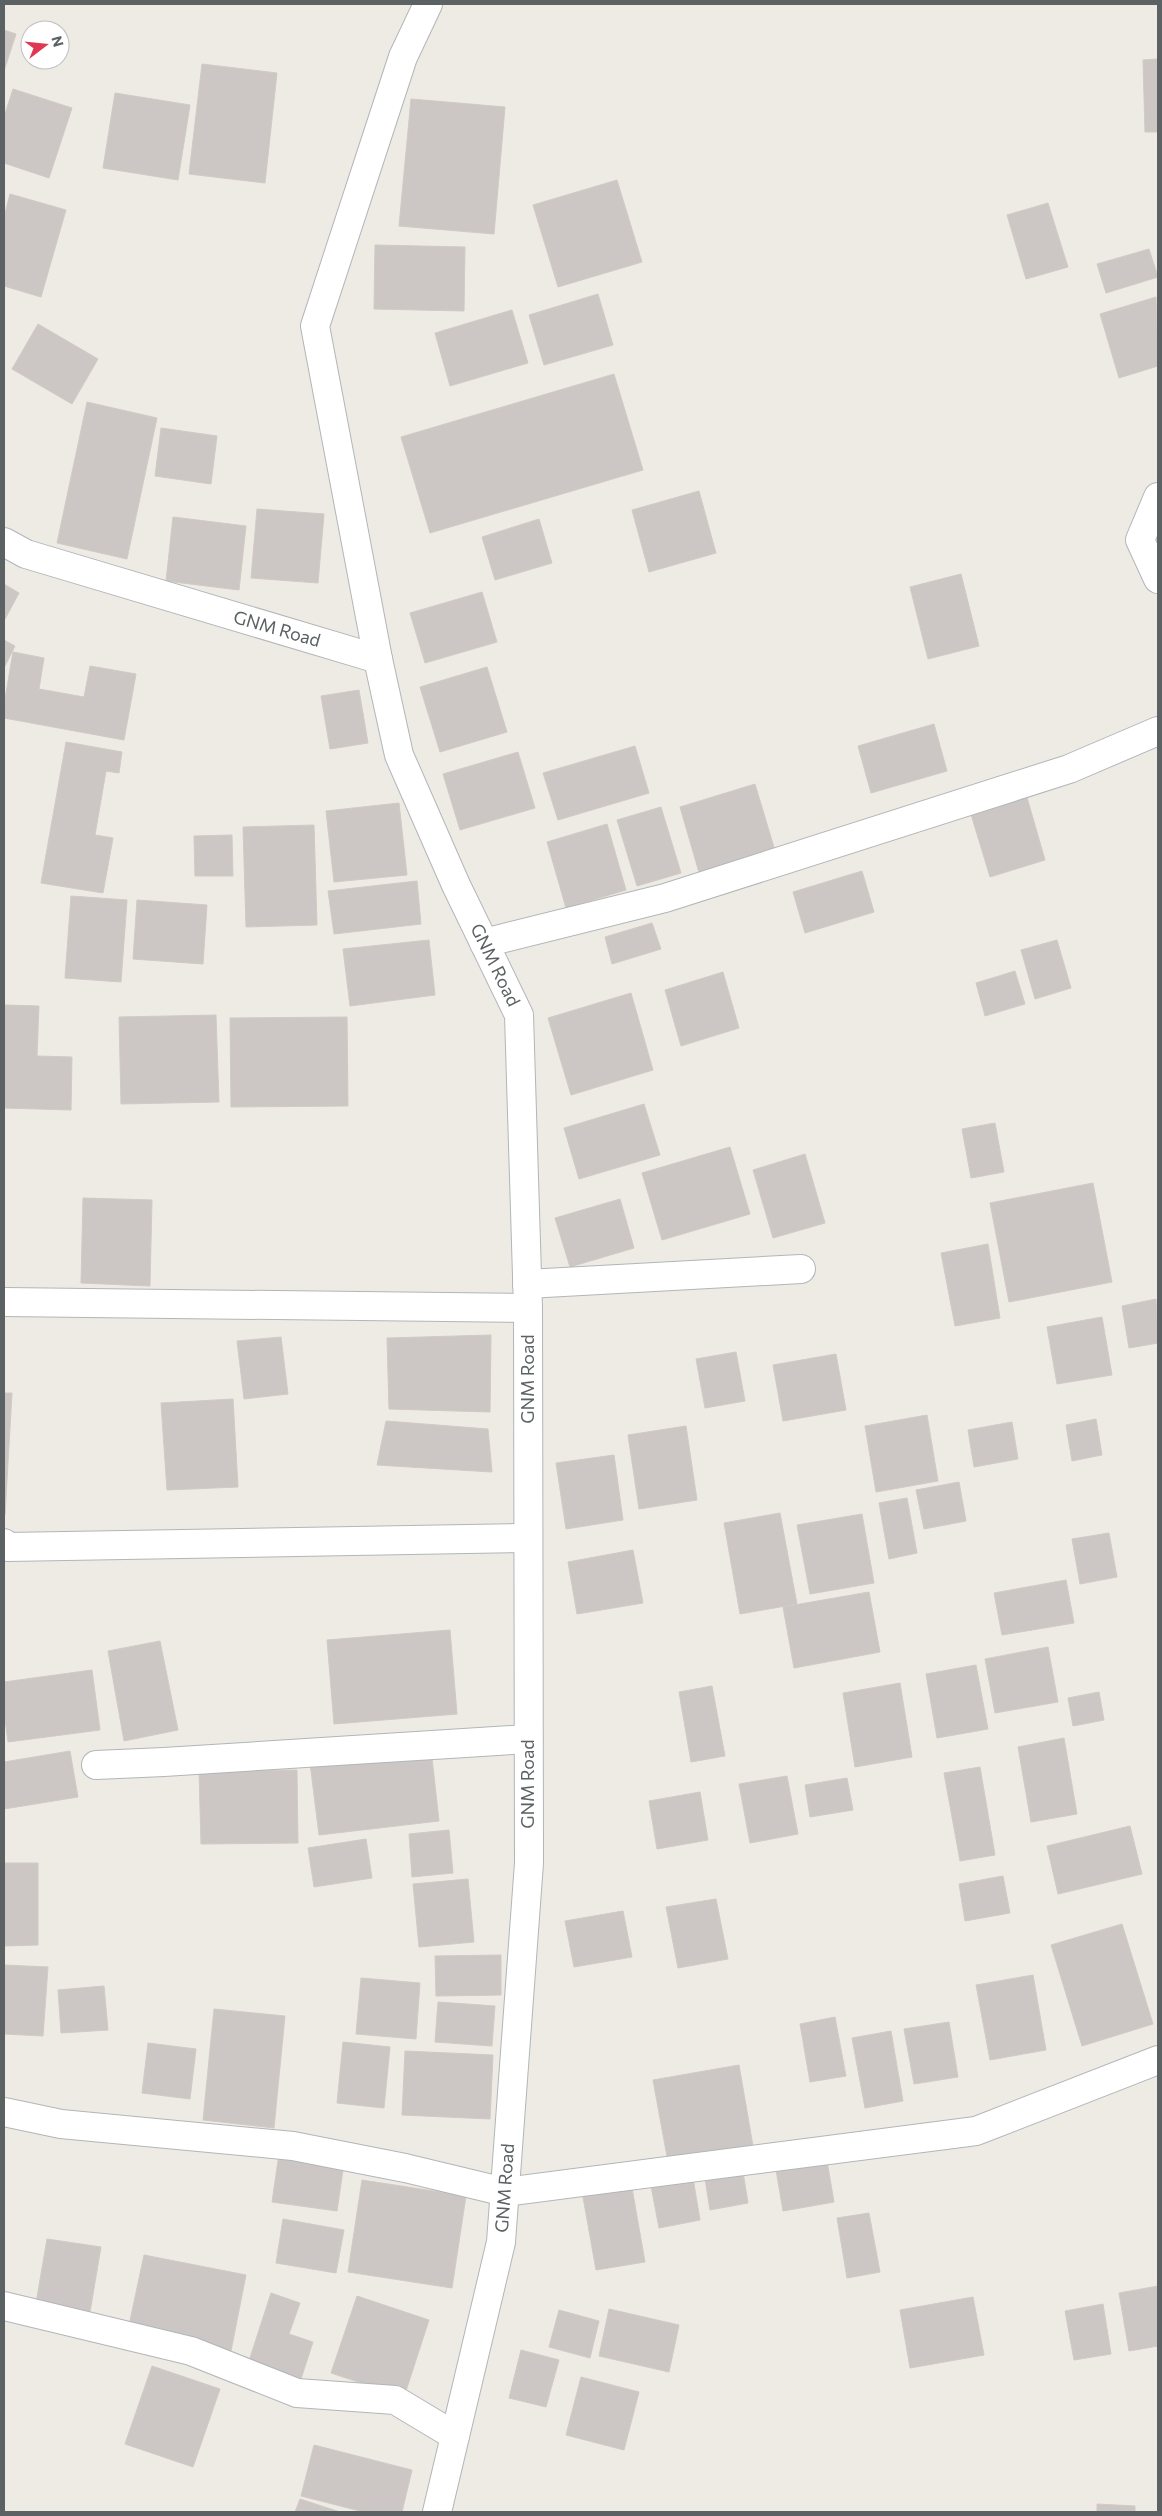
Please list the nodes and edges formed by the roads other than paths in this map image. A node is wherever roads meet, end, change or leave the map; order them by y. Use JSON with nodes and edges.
{"nodes":[{"id":1,"x":428,"y":4,"type":"edge"},
{"id":2,"x":1158,"y":497,"type":"edge"},
{"id":3,"x":4,"y":542,"type":"edge"},
{"id":4,"x":1158,"y":579,"type":"edge"},
{"id":5,"x":378,"y":658,"type":"junction"},
{"id":6,"x":1158,"y":731,"type":"edge"},
{"id":7,"x":484,"y":943,"type":"junction"},
{"id":8,"x":800,"y":1269,"type":"dead end"},
{"id":9,"x":528,"y":1296,"type":"junction"},
{"id":10,"x":4,"y":1302,"type":"edge"},
{"id":11,"x":527,"y":1538,"type":"junction"},
{"id":12,"x":4,"y":1543,"type":"edge"},
{"id":13,"x":528,"y":1739,"type":"junction"},
{"id":14,"x":96,"y":1765,"type":"dead end"},
{"id":15,"x":1158,"y":2060,"type":"edge"},
{"id":16,"x":4,"y":2112,"type":"edge"},
{"id":17,"x":505,"y":2192,"type":"junction"},
{"id":18,"x":4,"y":2306,"type":"edge"},
{"id":19,"x":455,"y":2436,"type":"junction"},
{"id":20,"x":437,"y":2512,"type":"edge"}],
"edges":[{"from":1,"to":5,"type":"street"},
{"from":2,"to":4,"type":"street"},
{"from":3,"to":5,"type":"street","name":"GNM Road"},
{"from":5,"to":7,"type":"street","name":"GNM Road"},
{"from":6,"to":7,"type":"street"},
{"from":7,"to":9,"type":"street","name":"GNM Road"},
{"from":8,"to":9,"type":"street"},
{"from":9,"to":10,"type":"street"},
{"from":9,"to":11,"type":"street","name":"GNM Road"},
{"from":11,"to":12,"type":"street"},
{"from":11,"to":13,"type":"street","name":"GNM Road"},
{"from":13,"to":14,"type":"street"},
{"from":13,"to":17,"type":"street","name":"GNM Road"},
{"from":15,"to":17,"type":"street"},
{"from":16,"to":17,"type":"street"},
{"from":17,"to":19,"type":"street","name":"GNM Road"},
{"from":18,"to":19,"type":"street"},
{"from":19,"to":20,"type":"street","name":"GNM Road"}]}
